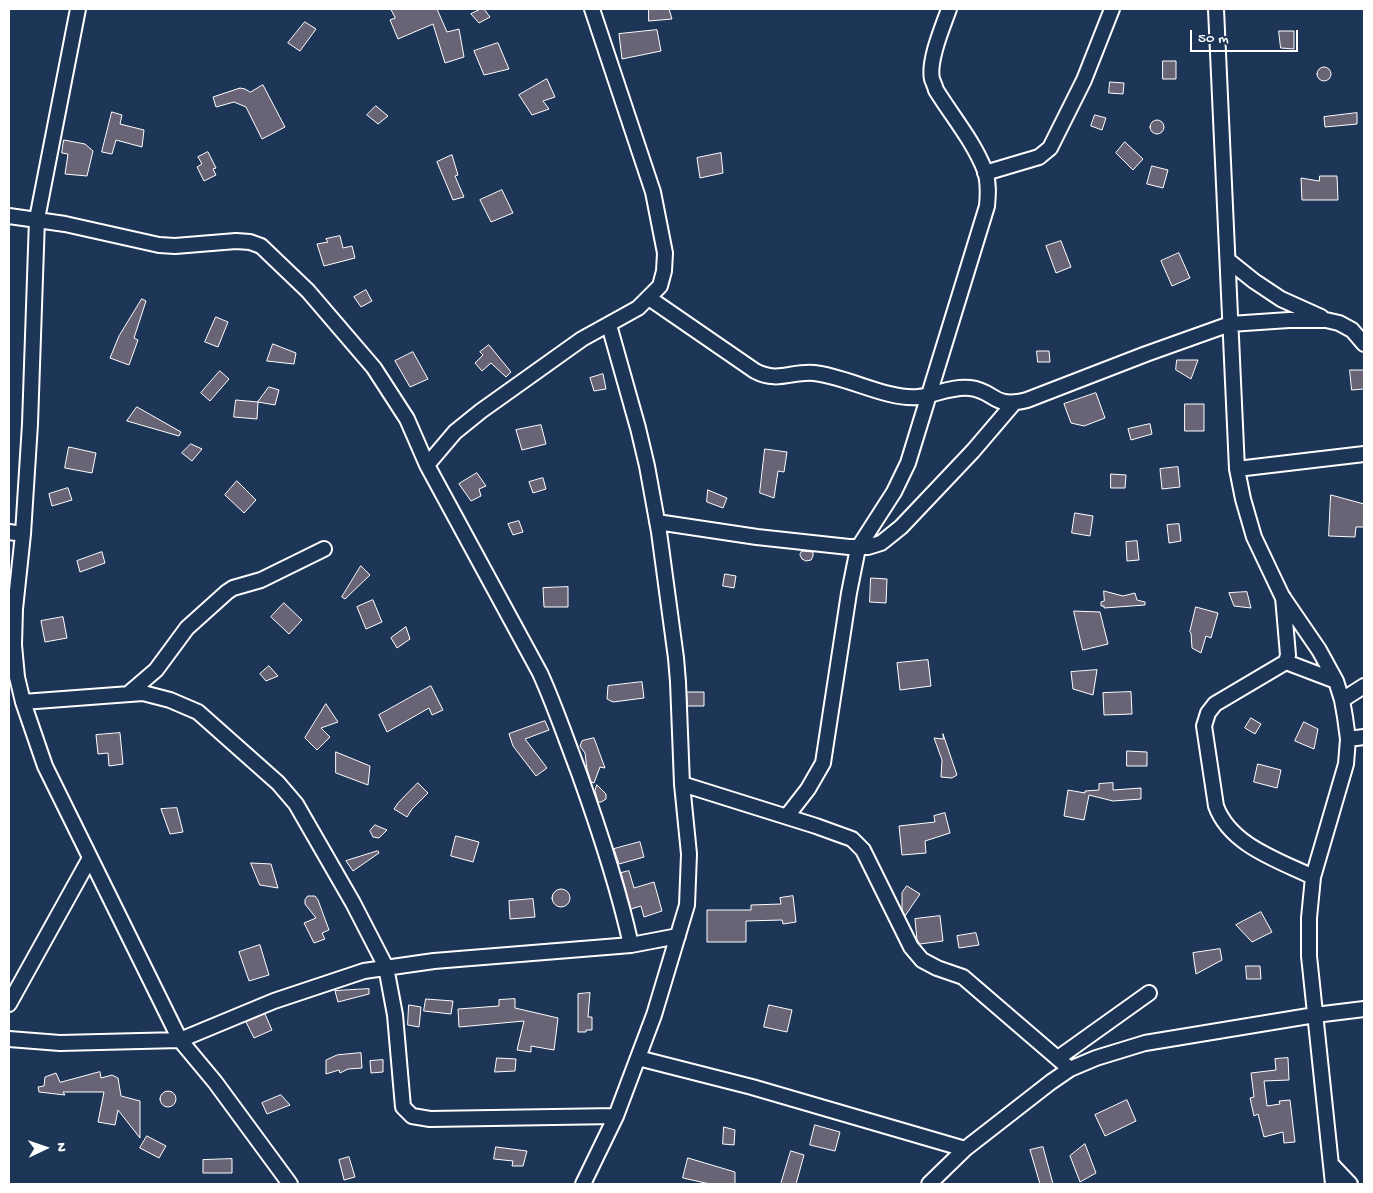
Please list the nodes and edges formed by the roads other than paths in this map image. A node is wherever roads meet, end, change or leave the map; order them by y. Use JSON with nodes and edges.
{"nodes":[{"id":1,"x":78,"y":9,"type":"edge"},
{"id":2,"x":592,"y":9,"type":"edge"},
{"id":3,"x":949,"y":9,"type":"edge"},
{"id":4,"x":1112,"y":9,"type":"edge"},
{"id":5,"x":1216,"y":9,"type":"edge"},
{"id":6,"x":985,"y":173,"type":"junction"},
{"id":7,"x":9,"y":216,"type":"edge"},
{"id":8,"x":36,"y":219,"type":"junction"},
{"id":9,"x":1228,"y":261,"type":"junction"},
{"id":10,"x":649,"y":298,"type":"junction"},
{"id":11,"x":1326,"y":320,"type":"junction"},
{"id":12,"x":1230,"y":324,"type":"junction"},
{"id":13,"x":609,"y":325,"type":"junction"},
{"id":14,"x":1364,"y":344,"type":"edge"},
{"id":15,"x":928,"y":394,"type":"junction"},
{"id":16,"x":1014,"y":403,"type":"junction"},
{"id":17,"x":1364,"y":454,"type":"edge"},
{"id":18,"x":428,"y":464,"type":"junction"},
{"id":19,"x":1237,"y":468,"type":"junction"},
{"id":20,"x":657,"y":522,"type":"junction"},
{"id":21,"x":16,"y":533,"type":"edge"},
{"id":22,"x":858,"y":548,"type":"junction"},
{"id":23,"x":324,"y":549,"type":"dead end"},
{"id":24,"x":1282,"y":596,"type":"junction"},
{"id":25,"x":1286,"y":662,"type":"junction"},
{"id":26,"x":16,"y":677,"type":"junction"},
{"id":27,"x":1336,"y":681,"type":"junction"},
{"id":28,"x":1364,"y":686,"type":"edge"},
{"id":29,"x":9,"y":692,"type":"edge"},
{"id":30,"x":128,"y":694,"type":"junction"},
{"id":31,"x":1342,"y":700,"type":"junction"},
{"id":32,"x":23,"y":702,"type":"junction"},
{"id":33,"x":1364,"y":737,"type":"edge"},
{"id":34,"x":1348,"y":739,"type":"junction"},
{"id":35,"x":682,"y":784,"type":"junction"},
{"id":36,"x":787,"y":816,"type":"junction"},
{"id":37,"x":90,"y":858,"type":"junction"},
{"id":38,"x":1313,"y":877,"type":"junction"},
{"id":39,"x":678,"y":936,"type":"junction"},
{"id":40,"x":631,"y":945,"type":"junction"},
{"id":41,"x":386,"y":967,"type":"junction"},
{"id":42,"x":1149,"y":993,"type":"dead end"},
{"id":43,"x":9,"y":1004,"type":"edge"},
{"id":44,"x":1364,"y":1009,"type":"edge"},
{"id":45,"x":1315,"y":1015,"type":"junction"},
{"id":46,"x":9,"y":1039,"type":"edge"},
{"id":47,"x":180,"y":1040,"type":"junction"},
{"id":48,"x":638,"y":1058,"type":"junction"},
{"id":49,"x":1058,"y":1058,"type":"junction"},
{"id":50,"x":1070,"y":1070,"type":"junction"},
{"id":51,"x":616,"y":1116,"type":"junction"},
{"id":52,"x":965,"y":1149,"type":"junction"},
{"id":53,"x":1332,"y":1164,"type":"junction"},
{"id":54,"x":290,"y":1184,"type":"edge"},
{"id":55,"x":584,"y":1184,"type":"edge"},
{"id":56,"x":928,"y":1184,"type":"edge"},
{"id":57,"x":1333,"y":1184,"type":"edge"},
{"id":58,"x":1350,"y":1184,"type":"edge"}],
"edges":[{"from":1,"to":8,"type":"street"},
{"from":2,"to":10,"type":"street"},
{"from":3,"to":6,"type":"street"},
{"from":4,"to":6,"type":"street"},
{"from":5,"to":9,"type":"street"},
{"from":6,"to":15,"type":"street"},
{"from":7,"to":8,"type":"street"},
{"from":8,"to":18,"type":"street"},
{"from":8,"to":21,"type":"street"},
{"from":9,"to":11,"type":"street"},
{"from":9,"to":12,"type":"street"},
{"from":10,"to":13,"type":"street"},
{"from":10,"to":15,"type":"street"},
{"from":11,"to":12,"type":"street"},
{"from":11,"to":14,"type":"street"},
{"from":12,"to":16,"type":"street"},
{"from":12,"to":19,"type":"street"},
{"from":13,"to":18,"type":"street"},
{"from":13,"to":20,"type":"street"},
{"from":15,"to":16,"type":"street"},
{"from":15,"to":22,"type":"street"},
{"from":16,"to":22,"type":"street"},
{"from":17,"to":19,"type":"street"},
{"from":18,"to":40,"type":"street"},
{"from":19,"to":24,"type":"street"},
{"from":20,"to":22,"type":"street"},
{"from":20,"to":35,"type":"street"},
{"from":21,"to":26,"type":"street"},
{"from":22,"to":36,"type":"street"},
{"from":23,"to":30,"type":"street"},
{"from":24,"to":25,"type":"street"},
{"from":24,"to":27,"type":"street"},
{"from":25,"to":27,"type":"street"},
{"from":25,"to":38,"type":"street"},
{"from":26,"to":29,"type":"street"},
{"from":26,"to":32,"type":"street"},
{"from":27,"to":31,"type":"street"},
{"from":28,"to":31,"type":"street"},
{"from":30,"to":32,"type":"street"},
{"from":30,"to":41,"type":"street"},
{"from":31,"to":34,"type":"street"},
{"from":32,"to":37,"type":"street"},
{"from":33,"to":34,"type":"street"},
{"from":34,"to":38,"type":"street"},
{"from":35,"to":36,"type":"street"},
{"from":35,"to":39,"type":"street"},
{"from":36,"to":49,"type":"street"},
{"from":37,"to":43,"type":"street"},
{"from":37,"to":47,"type":"street"},
{"from":38,"to":45,"type":"street"},
{"from":39,"to":40,"type":"street"},
{"from":39,"to":48,"type":"street"},
{"from":40,"to":41,"type":"street"},
{"from":41,"to":47,"type":"street"},
{"from":41,"to":51,"type":"street"},
{"from":42,"to":49,"type":"street"},
{"from":44,"to":45,"type":"street"},
{"from":45,"to":50,"type":"street"},
{"from":45,"to":53,"type":"street"},
{"from":46,"to":47,"type":"street"},
{"from":47,"to":54,"type":"street"},
{"from":48,"to":51,"type":"street"},
{"from":48,"to":52,"type":"street"},
{"from":49,"to":50,"type":"street"},
{"from":50,"to":52,"type":"street"},
{"from":51,"to":55,"type":"street"},
{"from":52,"to":56,"type":"street"},
{"from":53,"to":57,"type":"street"},
{"from":53,"to":58,"type":"street"}]}
